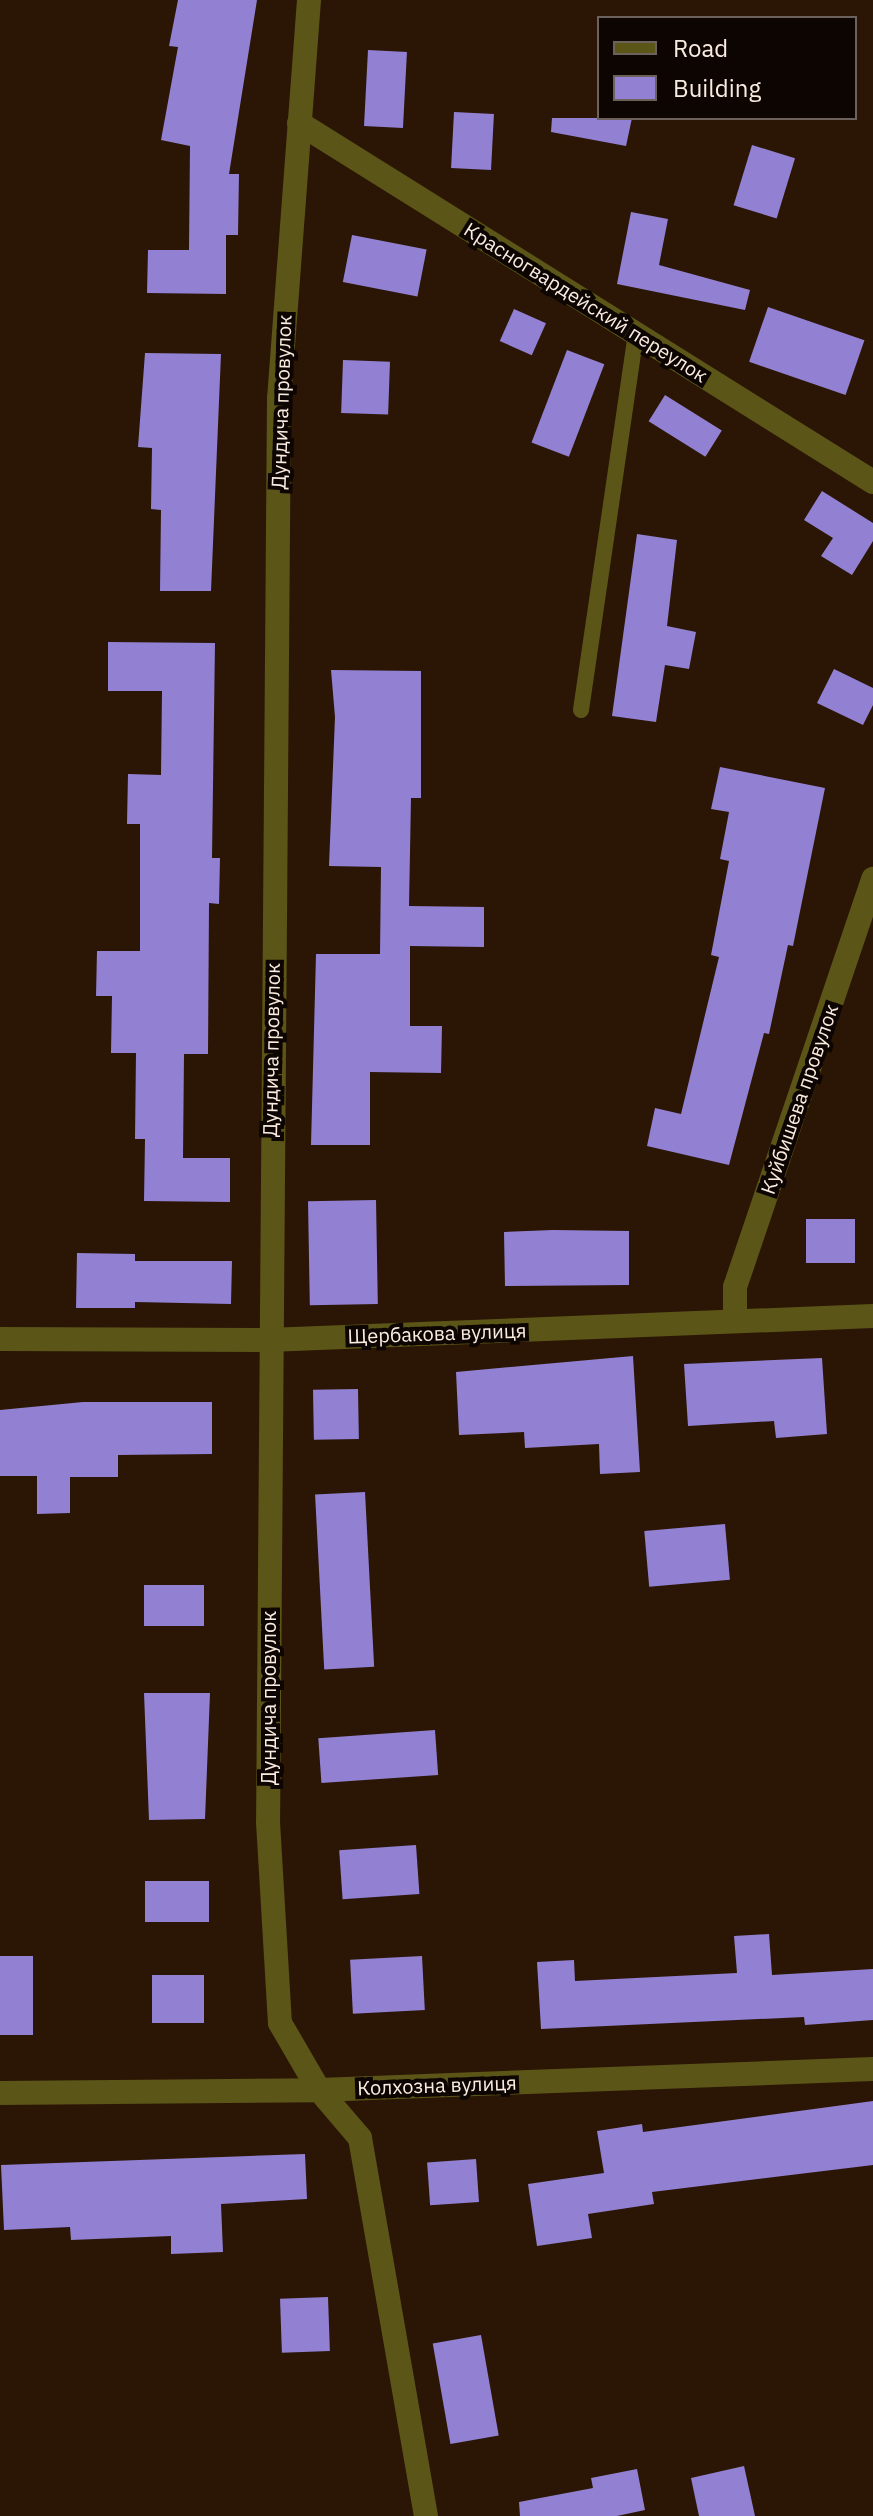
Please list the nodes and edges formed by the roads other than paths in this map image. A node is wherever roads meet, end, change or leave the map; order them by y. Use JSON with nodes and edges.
{"nodes":[{"id":1,"x":309,"y":0,"type":"edge"},
{"id":2,"x":299,"y":123,"type":"junction"},
{"id":3,"x":636,"y":333,"type":"junction"},
{"id":4,"x":873,"y":482,"type":"edge"},
{"id":5,"x":581,"y":710,"type":"dead end"},
{"id":6,"x":873,"y":879,"type":"edge"},
{"id":7,"x":873,"y":1316,"type":"edge"},
{"id":8,"x":735,"y":1321,"type":"junction"},
{"id":9,"x":0,"y":1339,"type":"edge"},
{"id":10,"x":268,"y":1340,"type":"junction"},
{"id":11,"x":873,"y":2069,"type":"edge"},
{"id":12,"x":319,"y":2090,"type":"junction"},
{"id":13,"x":0,"y":2093,"type":"edge"},
{"id":14,"x":426,"y":2516,"type":"edge"}],
"edges":[{"from":1,"to":2,"type":"street","name":"Дундича провулок"},
{"from":2,"to":3,"type":"street","name":"Красногвардейский переулок"},
{"from":2,"to":10,"type":"street","name":"Дундича провулок"},
{"from":3,"to":4,"type":"street","name":"Красногвардейский переулок"},
{"from":3,"to":5,"type":"lane"},
{"from":6,"to":8,"type":"street","name":"Куйбишева провулок"},
{"from":7,"to":8,"type":"street","name":"Щербакова вулиця"},
{"from":8,"to":10,"type":"street","name":"Щербакова вулиця"},
{"from":9,"to":10,"type":"street","name":"Щербакова вулиця"},
{"from":10,"to":12,"type":"street","name":"Дундича провулок"},
{"from":11,"to":12,"type":"street","name":"Колхозна вулиця"},
{"from":12,"to":13,"type":"street","name":"Колхозна вулиця"},
{"from":12,"to":14,"type":"street","name":"Дундича провулок"}]}
